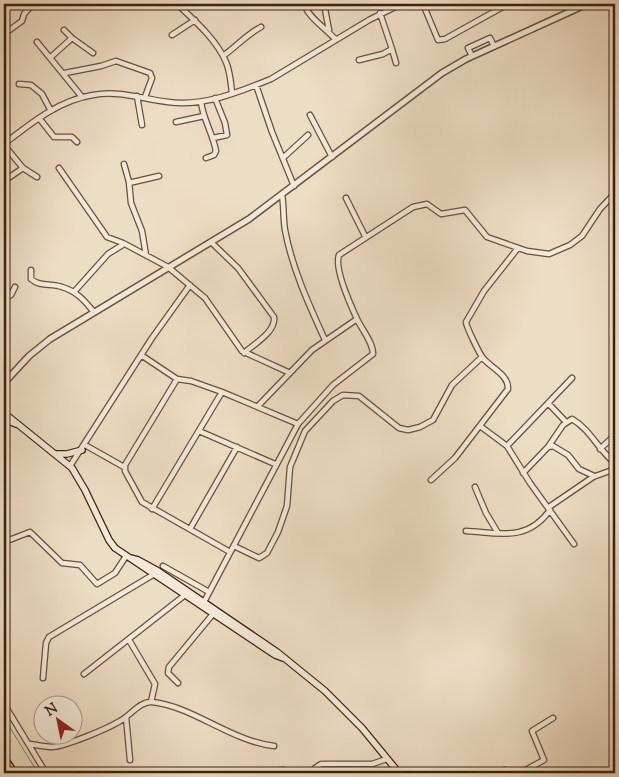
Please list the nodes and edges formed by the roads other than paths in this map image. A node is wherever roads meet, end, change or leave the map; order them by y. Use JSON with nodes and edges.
{"nodes":[{"id":1,"x":33,"y":4,"type":"edge"},
{"id":2,"x":177,"y":4,"type":"edge"},
{"id":3,"x":305,"y":4,"type":"edge"},
{"id":4,"x":324,"y":4,"type":"edge"},
{"id":5,"x":401,"y":4,"type":"edge"},
{"id":6,"x":423,"y":4,"type":"edge"},
{"id":7,"x":508,"y":4,"type":"edge"},
{"id":8,"x":587,"y":4,"type":"edge"},
{"id":9,"x":380,"y":13,"type":"junction"},
{"id":10,"x":195,"y":20,"type":"junction"},
{"id":11,"x":261,"y":27,"type":"dead end"},
{"id":12,"x":64,"y":30,"type":"dead end"},
{"id":13,"x":329,"y":31,"type":"junction"},
{"id":14,"x":4,"y":34,"type":"edge"},
{"id":15,"x":172,"y":35,"type":"dead end"},
{"id":16,"x":72,"y":38,"type":"junction"},
{"id":17,"x":336,"y":40,"type":"junction"},
{"id":18,"x":37,"y":42,"type":"dead end"},
{"id":19,"x":494,"y":46,"type":"junction"},
{"id":20,"x":392,"y":49,"type":"junction"},
{"id":21,"x":93,"y":53,"type":"dead end"},
{"id":22,"x":223,"y":56,"type":"junction"},
{"id":23,"x":472,"y":56,"type":"junction"},
{"id":24,"x":51,"y":58,"type":"junction"},
{"id":25,"x":358,"y":60,"type":"dead end"},
{"id":26,"x":396,"y":63,"type":"dead end"},
{"id":27,"x":65,"y":73,"type":"junction"},
{"id":28,"x":19,"y":84,"type":"dead end"},
{"id":29,"x":256,"y":85,"type":"junction"},
{"id":30,"x":232,"y":93,"type":"junction"},
{"id":31,"x":137,"y":96,"type":"junction"},
{"id":32,"x":82,"y":97,"type":"junction"},
{"id":33,"x":145,"y":97,"type":"junction"},
{"id":34,"x":215,"y":98,"type":"junction"},
{"id":35,"x":201,"y":102,"type":"junction"},
{"id":36,"x":50,"y":111,"type":"junction"},
{"id":37,"x":310,"y":115,"type":"dead end"},
{"id":38,"x":204,"y":116,"type":"junction"},
{"id":39,"x":39,"y":118,"type":"junction"},
{"id":40,"x":176,"y":122,"type":"dead end"},
{"id":41,"x":142,"y":125,"type":"dead end"},
{"id":42,"x":308,"y":135,"type":"dead end"},
{"id":43,"x":213,"y":138,"type":"junction"},
{"id":44,"x":77,"y":142,"type":"dead end"},
{"id":45,"x":4,"y":145,"type":"edge"},
{"id":46,"x":284,"y":157,"type":"junction"},
{"id":47,"x":332,"y":157,"type":"junction"},
{"id":48,"x":206,"y":158,"type":"dead end"},
{"id":49,"x":124,"y":164,"type":"dead end"},
{"id":50,"x":23,"y":168,"type":"junction"},
{"id":51,"x":59,"y":168,"type":"dead end"},
{"id":52,"x":159,"y":176,"type":"dead end"},
{"id":53,"x":37,"y":177,"type":"dead end"},
{"id":54,"x":4,"y":181,"type":"edge"},
{"id":55,"x":129,"y":183,"type":"junction"},
{"id":56,"x":294,"y":186,"type":"junction"},
{"id":57,"x":615,"y":193,"type":"edge"},
{"id":58,"x":282,"y":195,"type":"junction"},
{"id":59,"x":346,"y":198,"type":"dead end"},
{"id":60,"x":365,"y":236,"type":"junction"},
{"id":61,"x":211,"y":242,"type":"junction"},
{"id":62,"x":124,"y":244,"type":"junction"},
{"id":63,"x":518,"y":248,"type":"junction"},
{"id":64,"x":146,"y":255,"type":"junction"},
{"id":65,"x":168,"y":267,"type":"junction"},
{"id":66,"x":31,"y":270,"type":"dead end"},
{"id":67,"x":190,"y":285,"type":"junction"},
{"id":68,"x":14,"y":287,"type":"dead end"},
{"id":69,"x":74,"y":292,"type":"junction"},
{"id":70,"x":5,"y":296,"type":"edge"},
{"id":71,"x":93,"y":311,"type":"junction"},
{"id":72,"x":357,"y":319,"type":"junction"},
{"id":73,"x":325,"y":340,"type":"junction"},
{"id":74,"x":244,"y":353,"type":"junction"},
{"id":75,"x":141,"y":355,"type":"junction"},
{"id":76,"x":482,"y":357,"type":"junction"},
{"id":77,"x":290,"y":372,"type":"junction"},
{"id":78,"x":10,"y":375,"type":"junction"},
{"id":79,"x":4,"y":377,"type":"edge"},
{"id":80,"x":572,"y":378,"type":"dead end"},
{"id":81,"x":177,"y":379,"type":"junction"},
{"id":82,"x":4,"y":383,"type":"edge"},
{"id":83,"x":222,"y":392,"type":"junction"},
{"id":84,"x":548,"y":402,"type":"junction"},
{"id":85,"x":258,"y":406,"type":"junction"},
{"id":86,"x":4,"y":412,"type":"edge"},
{"id":87,"x":4,"y":420,"type":"edge"},
{"id":88,"x":566,"y":422,"type":"junction"},
{"id":89,"x":16,"y":424,"type":"junction"},
{"id":90,"x":298,"y":424,"type":"junction"},
{"id":91,"x":480,"y":426,"type":"junction"},
{"id":92,"x":200,"y":431,"type":"junction"},
{"id":93,"x":615,"y":435,"type":"edge"},
{"id":94,"x":507,"y":446,"type":"junction"},
{"id":95,"x":237,"y":447,"type":"junction"},
{"id":96,"x":548,"y":447,"type":"junction"},
{"id":97,"x":83,"y":448,"type":"junction"},
{"id":98,"x":600,"y":449,"type":"junction"},
{"id":99,"x":57,"y":454,"type":"junction"},
{"id":100,"x":615,"y":463,"type":"edge"},
{"id":101,"x":275,"y":464,"type":"junction"},
{"id":102,"x":70,"y":466,"type":"junction"},
{"id":103,"x":124,"y":467,"type":"junction"},
{"id":104,"x":615,"y":469,"type":"edge"},
{"id":105,"x":523,"y":473,"type":"junction"},
{"id":106,"x":594,"y":476,"type":"junction"},
{"id":107,"x":431,"y":480,"type":"dead end"},
{"id":108,"x":475,"y":487,"type":"dead end"},
{"id":109,"x":549,"y":508,"type":"junction"},
{"id":110,"x":152,"y":509,"type":"junction"},
{"id":111,"x":190,"y":528,"type":"junction"},
{"id":112,"x":466,"y":531,"type":"dead end"},
{"id":113,"x":498,"y":533,"type":"junction"},
{"id":114,"x":4,"y":542,"type":"edge"},
{"id":115,"x":574,"y":544,"type":"dead end"},
{"id":116,"x":234,"y":546,"type":"junction"},
{"id":117,"x":230,"y":552,"type":"junction"},
{"id":118,"x":128,"y":557,"type":"junction"},
{"id":119,"x":162,"y":566,"type":"dead end"},
{"id":120,"x":156,"y":573,"type":"junction"},
{"id":121,"x":209,"y":592,"type":"junction"},
{"id":122,"x":185,"y":596,"type":"junction"},
{"id":123,"x":196,"y":602,"type":"junction"},
{"id":124,"x":204,"y":602,"type":"junction"},
{"id":125,"x":207,"y":610,"type":"junction"},
{"id":126,"x":213,"y":614,"type":"junction"},
{"id":127,"x":129,"y":640,"type":"junction"},
{"id":128,"x":283,"y":658,"type":"junction"},
{"id":129,"x":84,"y":674,"type":"dead end"},
{"id":130,"x":43,"y":678,"type":"dead end"},
{"id":131,"x":178,"y":683,"type":"dead end"},
{"id":132,"x":151,"y":702,"type":"junction"},
{"id":133,"x":4,"y":704,"type":"edge"},
{"id":134,"x":126,"y":718,"type":"junction"},
{"id":135,"x":553,"y":718,"type":"dead end"},
{"id":136,"x":29,"y":744,"type":"junction"},
{"id":137,"x":274,"y":746,"type":"dead end"},
{"id":138,"x":4,"y":758,"type":"edge"},
{"id":139,"x":387,"y":759,"type":"junction"},
{"id":140,"x":130,"y":760,"type":"dead end"},
{"id":141,"x":283,"y":770,"type":"dead end"},
{"id":142,"x":14,"y":773,"type":"edge"},
{"id":143,"x":46,"y":773,"type":"edge"},
{"id":144,"x":267,"y":773,"type":"edge"},
{"id":145,"x":314,"y":773,"type":"edge"},
{"id":146,"x":399,"y":773,"type":"edge"},
{"id":147,"x":486,"y":773,"type":"edge"},
{"id":148,"x":512,"y":773,"type":"edge"},
{"id":149,"x":520,"y":773,"type":"edge"}],
"edges":[{"from":1,"to":14,"type":"street"},
{"from":2,"to":10,"type":"street"},
{"from":3,"to":13,"type":"street"},
{"from":4,"to":13,"type":"street"},
{"from":5,"to":9,"type":"street"},
{"from":6,"to":7,"type":"street"},
{"from":8,"to":19,"type":"street"},
{"from":9,"to":17,"type":"street"},
{"from":9,"to":20,"type":"street"},
{"from":10,"to":15,"type":"street"},
{"from":10,"to":22,"type":"street"},
{"from":11,"to":22,"type":"street"},
{"from":12,"to":16,"type":"street"},
{"from":13,"to":17,"type":"street"},
{"from":16,"to":21,"type":"street"},
{"from":16,"to":24,"type":"street"},
{"from":17,"to":29,"type":"street"},
{"from":18,"to":24,"type":"street"},
{"from":19,"to":23,"type":"street"},
{"from":19,"to":23,"type":"street"},
{"from":20,"to":25,"type":"street"},
{"from":20,"to":26,"type":"street"},
{"from":22,"to":30,"type":"street"},
{"from":23,"to":47,"type":"street"},
{"from":24,"to":27,"type":"street"},
{"from":27,"to":32,"type":"street"},
{"from":27,"to":33,"type":"street"},
{"from":28,"to":36,"type":"street"},
{"from":29,"to":30,"type":"street"},
{"from":29,"to":46,"type":"street"},
{"from":30,"to":34,"type":"street"},
{"from":31,"to":32,"type":"street"},
{"from":31,"to":33,"type":"street"},
{"from":31,"to":41,"type":"street"},
{"from":32,"to":36,"type":"street"},
{"from":33,"to":35,"type":"street"},
{"from":34,"to":35,"type":"street"},
{"from":34,"to":43,"type":"street"},
{"from":35,"to":38,"type":"street"},
{"from":36,"to":39,"type":"street"},
{"from":37,"to":47,"type":"street"},
{"from":38,"to":40,"type":"street"},
{"from":38,"to":43,"type":"street"},
{"from":39,"to":44,"type":"street"},
{"from":39,"to":45,"type":"street"},
{"from":42,"to":46,"type":"street"},
{"from":43,"to":48,"type":"street"},
{"from":45,"to":50,"type":"street"},
{"from":46,"to":56,"type":"street"},
{"from":47,"to":56,"type":"street"},
{"from":49,"to":55,"type":"street"},
{"from":50,"to":53,"type":"street"},
{"from":50,"to":54,"type":"street"},
{"from":51,"to":62,"type":"street"},
{"from":52,"to":55,"type":"street"},
{"from":55,"to":64,"type":"street"},
{"from":56,"to":58,"type":"street"},
{"from":57,"to":63,"type":"street"},
{"from":58,"to":61,"type":"street"},
{"from":58,"to":73,"type":"street"},
{"from":59,"to":60,"type":"street"},
{"from":60,"to":63,"type":"street"},
{"from":60,"to":72,"type":"street"},
{"from":61,"to":65,"type":"street"},
{"from":61,"to":74,"type":"street"},
{"from":62,"to":64,"type":"street"},
{"from":62,"to":69,"type":"street"},
{"from":63,"to":76,"type":"street"},
{"from":64,"to":65,"type":"street"},
{"from":65,"to":67,"type":"street"},
{"from":65,"to":71,"type":"street"},
{"from":66,"to":69,"type":"street"},
{"from":67,"to":74,"type":"street"},
{"from":67,"to":75,"type":"street"},
{"from":68,"to":70,"type":"street"},
{"from":69,"to":71,"type":"street"},
{"from":71,"to":78,"type":"street"},
{"from":72,"to":73,"type":"street"},
{"from":72,"to":90,"type":"street"},
{"from":73,"to":77,"type":"street"},
{"from":74,"to":77,"type":"street"},
{"from":75,"to":81,"type":"street"},
{"from":75,"to":97,"type":"street"},
{"from":76,"to":91,"type":"street"},
{"from":76,"to":116,"type":"street"},
{"from":77,"to":85,"type":"street"},
{"from":78,"to":79,"type":"street"},
{"from":78,"to":82,"type":"street"},
{"from":80,"to":84,"type":"street"},
{"from":81,"to":83,"type":"street"},
{"from":81,"to":103,"type":"street"},
{"from":83,"to":85,"type":"street"},
{"from":83,"to":92,"type":"street"},
{"from":84,"to":88,"type":"street"},
{"from":84,"to":94,"type":"street"},
{"from":85,"to":90,"type":"street"},
{"from":86,"to":89,"type":"main road"},
{"from":87,"to":89,"type":"main road"},
{"from":88,"to":96,"type":"street"},
{"from":88,"to":98,"type":"street"},
{"from":89,"to":99,"type":"main road"},
{"from":90,"to":101,"type":"street"},
{"from":91,"to":94,"type":"street"},
{"from":91,"to":107,"type":"street"},
{"from":92,"to":95,"type":"street"},
{"from":92,"to":110,"type":"street"},
{"from":93,"to":98,"type":"street"},
{"from":94,"to":105,"type":"street"},
{"from":95,"to":101,"type":"street"},
{"from":95,"to":111,"type":"street"},
{"from":96,"to":105,"type":"street"},
{"from":96,"to":106,"type":"street"},
{"from":97,"to":99,"type":"main road"},
{"from":97,"to":102,"type":"street"},
{"from":97,"to":103,"type":"street"},
{"from":98,"to":100,"type":"street"},
{"from":99,"to":102,"type":"main road"},
{"from":101,"to":116,"type":"street"},
{"from":102,"to":118,"type":"main road"},
{"from":103,"to":110,"type":"street"},
{"from":104,"to":106,"type":"street"},
{"from":105,"to":109,"type":"street"},
{"from":106,"to":109,"type":"street"},
{"from":108,"to":113,"type":"street"},
{"from":109,"to":113,"type":"street"},
{"from":109,"to":115,"type":"street"},
{"from":110,"to":111,"type":"street"},
{"from":111,"to":117,"type":"street"},
{"from":112,"to":113,"type":"street"},
{"from":114,"to":118,"type":"street"},
{"from":116,"to":117,"type":"street"},
{"from":117,"to":121,"type":"street"},
{"from":118,"to":120,"type":"main road"},
{"from":119,"to":121,"type":"street"},
{"from":120,"to":122,"type":"main road"},
{"from":120,"to":124,"type":"main road"},
{"from":120,"to":130,"type":"street"},
{"from":121,"to":124,"type":"street"},
{"from":122,"to":123,"type":"main road"},
{"from":122,"to":127,"type":"street"},
{"from":123,"to":124,"type":"main road"},
{"from":123,"to":125,"type":"main road"},
{"from":124,"to":125,"type":"main road"},
{"from":124,"to":128,"type":"main road"},
{"from":125,"to":126,"type":"main road"},
{"from":126,"to":128,"type":"main road"},
{"from":126,"to":131,"type":"street"},
{"from":127,"to":129,"type":"street"},
{"from":127,"to":132,"type":"street"},
{"from":128,"to":139,"type":"main road"},
{"from":132,"to":134,"type":"street"},
{"from":132,"to":137,"type":"street"},
{"from":133,"to":136,"type":"street"},
{"from":134,"to":136,"type":"street"},
{"from":134,"to":140,"type":"street"},
{"from":135,"to":149,"type":"street"},
{"from":136,"to":143,"type":"street"},
{"from":138,"to":142,"type":"main road"},
{"from":139,"to":145,"type":"street"},
{"from":139,"to":146,"type":"main road"},
{"from":141,"to":144,"type":"street"},
{"from":147,"to":148,"type":"street"}]}
